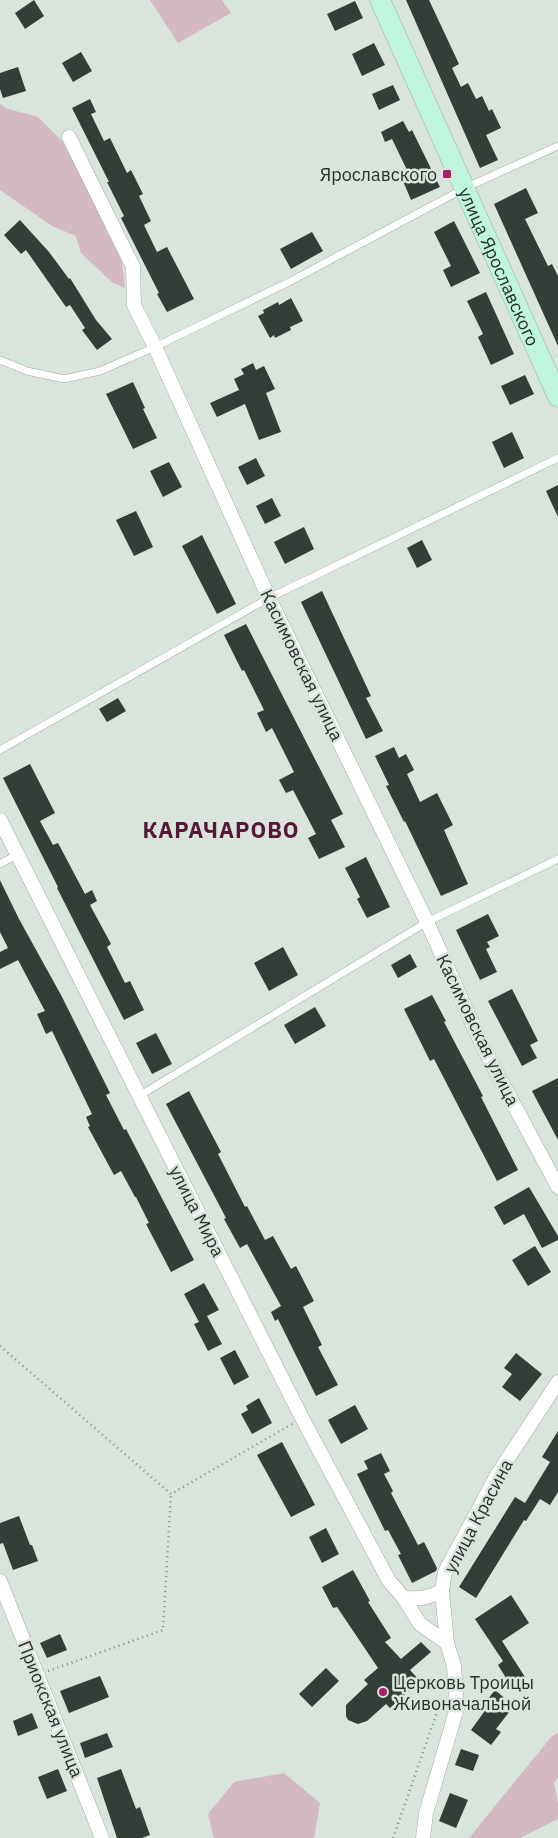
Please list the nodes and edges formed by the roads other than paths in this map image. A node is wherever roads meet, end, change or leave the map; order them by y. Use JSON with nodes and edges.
{"nodes":[{"id":1,"x":380,"y":0,"type":"edge"},
{"id":2,"x":69,"y":137,"type":"dead end"},
{"id":3,"x":558,"y":146,"type":"edge"},
{"id":4,"x":465,"y":188,"type":"junction"},
{"id":5,"x":155,"y":347,"type":"junction"},
{"id":6,"x":0,"y":360,"type":"edge"},
{"id":7,"x":558,"y":397,"type":"edge"},
{"id":8,"x":558,"y":458,"type":"edge"},
{"id":9,"x":269,"y":598,"type":"junction"},
{"id":10,"x":0,"y":750,"type":"edge"},
{"id":11,"x":0,"y":820,"type":"edge"},
{"id":12,"x":16,"y":855,"type":"junction"},
{"id":13,"x":558,"y":858,"type":"edge"},
{"id":14,"x":0,"y":864,"type":"edge"},
{"id":15,"x":427,"y":922,"type":"junction"},
{"id":16,"x":139,"y":1096,"type":"junction"},
{"id":17,"x":558,"y":1187,"type":"edge"},
{"id":18,"x":558,"y":1382,"type":"edge"},
{"id":19,"x":0,"y":1581,"type":"edge"},
{"id":20,"x":442,"y":1591,"type":"junction"},
{"id":21,"x":403,"y":1597,"type":"junction"},
{"id":22,"x":447,"y":1643,"type":"junction"},
{"id":23,"x":102,"y":1838,"type":"edge"},
{"id":24,"x":423,"y":1838,"type":"edge"}],
"edges":[{"from":1,"to":4,"type":"street","name":"улица Ярославского"},
{"from":2,"to":5,"type":"street","name":"Касимовская улица"},
{"from":3,"to":4,"type":"lane"},
{"from":4,"to":5,"type":"lane"},
{"from":4,"to":7,"type":"street","name":"улица Ярославского"},
{"from":5,"to":6,"type":"lane"},
{"from":5,"to":9,"type":"street","name":"Касимовская улица"},
{"from":8,"to":9,"type":"lane"},
{"from":9,"to":10,"type":"lane"},
{"from":9,"to":15,"type":"street","name":"Касимовская улица"},
{"from":11,"to":12,"type":"street","name":"улица Мира"},
{"from":12,"to":14,"type":"lane"},
{"from":12,"to":16,"type":"street","name":"улица Мира"},
{"from":13,"to":15,"type":"lane"},
{"from":15,"to":16,"type":"lane"},
{"from":15,"to":17,"type":"street","name":"Касимовская улица"},
{"from":16,"to":21,"type":"street","name":"улица Мира"},
{"from":18,"to":20,"type":"street","name":"улица Красина"},
{"from":19,"to":23,"type":"street","name":"Приокская улица"},
{"from":20,"to":21,"type":"street"},
{"from":20,"to":22,"type":"street","name":"улица Красина"},
{"from":21,"to":22,"type":"street","name":"улица Мира"},
{"from":22,"to":24,"type":"street","name":"улица Красина"}]}
